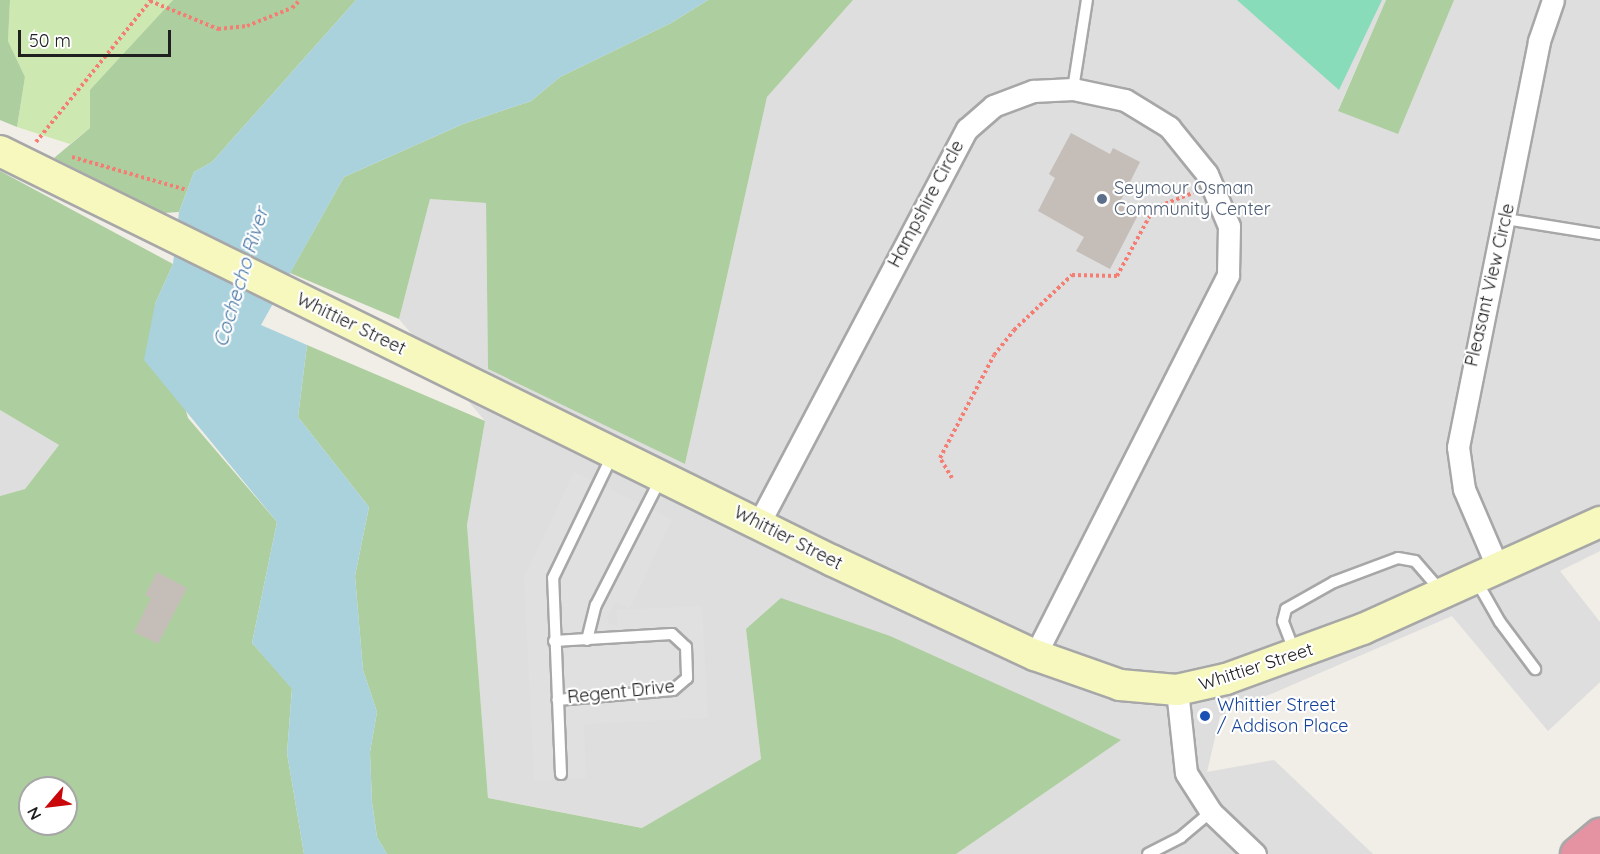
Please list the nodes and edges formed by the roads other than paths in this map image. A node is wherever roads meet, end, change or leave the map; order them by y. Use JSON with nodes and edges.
{"nodes":[{"id":1,"x":1087,"y":0,"type":"edge"},
{"id":2,"x":1553,"y":0,"type":"edge"},
{"id":3,"x":1073,"y":89,"type":"junction"},
{"id":4,"x":0,"y":151,"type":"edge"},
{"id":5,"x":1506,"y":219,"type":"junction"},
{"id":6,"x":1600,"y":234,"type":"edge"},
{"id":7,"x":614,"y":451,"type":"junction"},
{"id":8,"x":663,"y":475,"type":"junction"},
{"id":9,"x":1600,"y":522,"type":"edge"},
{"id":10,"x":759,"y":523,"type":"junction"},
{"id":11,"x":1486,"y":572,"type":"junction"},
{"id":12,"x":1443,"y":593,"type":"junction"},
{"id":13,"x":587,"y":640,"type":"junction"},
{"id":14,"x":554,"y":641,"type":"junction"},
{"id":15,"x":1035,"y":655,"type":"junction"},
{"id":16,"x":1296,"y":656,"type":"junction"},
{"id":17,"x":1535,"y":669,"type":"dead end"},
{"id":18,"x":1177,"y":690,"type":"junction"},
{"id":19,"x":557,"y":700,"type":"junction"},
{"id":20,"x":561,"y":774,"type":"dead end"},
{"id":21,"x":1211,"y":812,"type":"junction"},
{"id":22,"x":1600,"y":835,"type":"edge"},
{"id":23,"x":1148,"y":854,"type":"edge"},
{"id":24,"x":1256,"y":854,"type":"edge"},
{"id":25,"x":1577,"y":854,"type":"edge"}],
"edges":[{"from":1,"to":3,"type":"lane"},
{"from":2,"to":5,"type":"street","name":"Pleasant View Circle"},
{"from":3,"to":10,"type":"street","name":"Hampshire Circle"},
{"from":3,"to":15,"type":"street","name":"Hampshire Circle"},
{"from":4,"to":7,"type":"street","name":"Whittier Street"},
{"from":5,"to":6,"type":"lane"},
{"from":5,"to":11,"type":"street","name":"Pleasant View Circle"},
{"from":7,"to":8,"type":"street","name":"Whittier Street"},
{"from":7,"to":14,"type":"lane","name":"Regent Drive"},
{"from":8,"to":10,"type":"street","name":"Whittier Street"},
{"from":8,"to":13,"type":"lane"},
{"from":9,"to":11,"type":"street","name":"Whittier Street"},
{"from":10,"to":15,"type":"street","name":"Whittier Street"},
{"from":11,"to":12,"type":"street","name":"Whittier Street"},
{"from":11,"to":17,"type":"lane"},
{"from":12,"to":16,"type":"street","name":"Whittier Street"},
{"from":12,"to":16,"type":"lane"},
{"from":13,"to":14,"type":"lane","name":"Regent Drive"},
{"from":13,"to":19,"type":"lane","name":"Regent Drive"},
{"from":14,"to":19,"type":"lane","name":"Regent Drive"},
{"from":15,"to":18,"type":"street","name":"Whittier Street"},
{"from":16,"to":18,"type":"street","name":"Whittier Street"},
{"from":18,"to":21,"type":"street"},
{"from":19,"to":20,"type":"lane","name":"Regent Drive"},
{"from":21,"to":23,"type":"lane"},
{"from":21,"to":24,"type":"street"},
{"from":22,"to":25,"type":"highway"}]}
